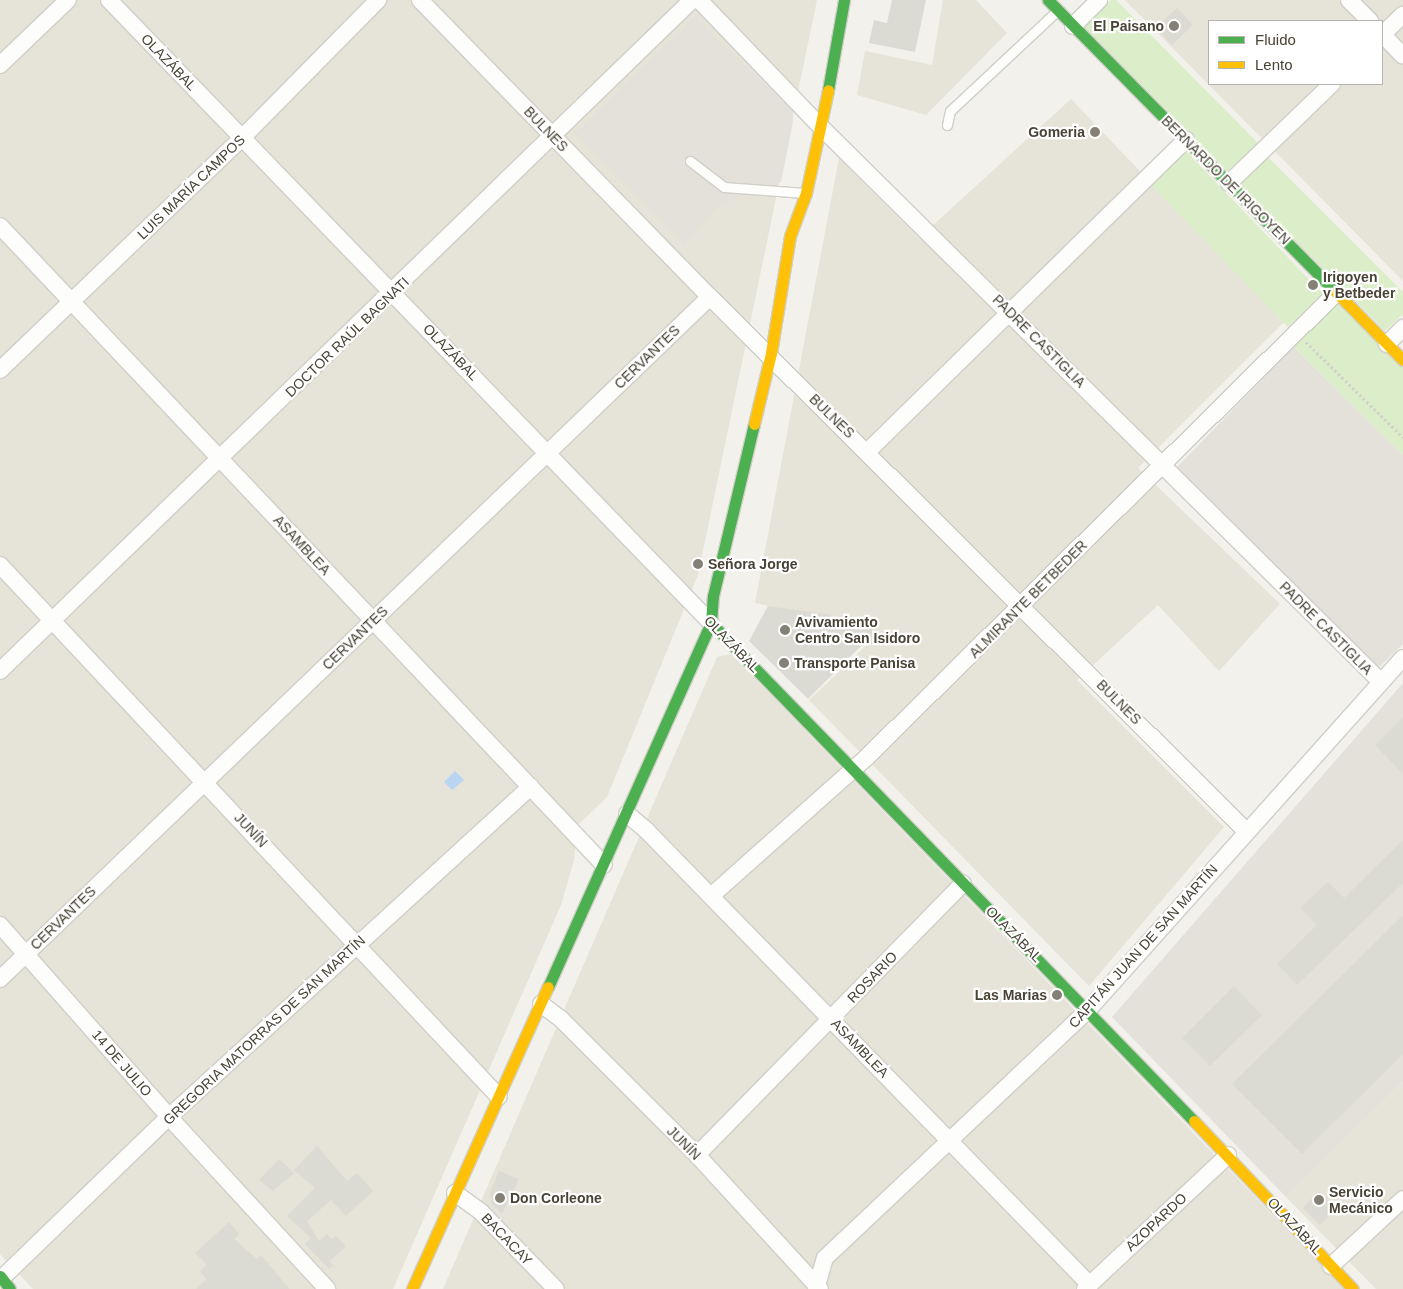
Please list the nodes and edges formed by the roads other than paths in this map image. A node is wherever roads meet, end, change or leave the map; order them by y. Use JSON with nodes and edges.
{"nodes":[{"id":1,"x":68,"y":0,"type":"edge"},
{"id":2,"x":110,"y":0,"type":"edge"},
{"id":3,"x":378,"y":0,"type":"edge"},
{"id":4,"x":420,"y":0,"type":"edge"},
{"id":5,"x":692,"y":0,"type":"edge"},
{"id":6,"x":699,"y":0,"type":"edge"},
{"id":7,"x":844,"y":0,"type":"edge"},
{"id":8,"x":1048,"y":0,"type":"edge"},
{"id":9,"x":1349,"y":0,"type":"edge"},
{"id":10,"x":1090,"y":3,"type":"edge"},
{"id":11,"x":1058,"y":10,"type":"junction"},
{"id":12,"x":1403,"y":15,"type":"edge"},
{"id":13,"x":1369,"y":20,"type":"edge"},
{"id":14,"x":1074,"y":26,"type":"junction"},
{"id":15,"x":1383,"y":34,"type":"edge"},
{"id":16,"x":1383,"y":36,"type":"edge"},
{"id":17,"x":1403,"y":56,"type":"edge"},
{"id":18,"x":0,"y":65,"type":"edge"},
{"id":19,"x":1331,"y":85,"type":"edge"},
{"id":20,"x":947,"y":125,"type":"dead end"},
{"id":21,"x":821,"y":127,"type":"junction"},
{"id":22,"x":553,"y":136,"type":"junction"},
{"id":23,"x":242,"y":138,"type":"junction"},
{"id":24,"x":1186,"y":140,"type":"junction"},
{"id":25,"x":690,"y":161,"type":"dead end"},
{"id":26,"x":1229,"y":184,"type":"junction"},
{"id":27,"x":806,"y":193,"type":"junction"},
{"id":28,"x":0,"y":226,"type":"edge"},
{"id":29,"x":805,"y":231,"type":"dead end"},
{"id":30,"x":394,"y":292,"type":"junction"},
{"id":31,"x":1336,"y":293,"type":"junction"},
{"id":32,"x":710,"y":296,"type":"junction"},
{"id":33,"x":71,"y":302,"type":"junction"},
{"id":34,"x":1010,"y":312,"type":"junction"},
{"id":35,"x":1403,"y":328,"type":"edge"},
{"id":36,"x":1387,"y":344,"type":"junction"},
{"id":37,"x":787,"y":350,"type":"dead end"},
{"id":38,"x":770,"y":354,"type":"junction"},
{"id":39,"x":1403,"y":360,"type":"edge"},
{"id":40,"x":784,"y":369,"type":"junction"},
{"id":41,"x":0,"y":370,"type":"edge"},
{"id":42,"x":779,"y":388,"type":"dead end"},
{"id":43,"x":868,"y":451,"type":"junction"},
{"id":44,"x":548,"y":453,"type":"junction"},
{"id":45,"x":220,"y":457,"type":"junction"},
{"id":46,"x":1162,"y":466,"type":"junction"},
{"id":47,"x":0,"y":565,"type":"edge"},
{"id":48,"x":1023,"y":605,"type":"junction"},
{"id":49,"x":726,"y":608,"type":"dead end"},
{"id":50,"x":52,"y":620,"type":"junction"},
{"id":51,"x":373,"y":620,"type":"junction"},
{"id":52,"x":711,"y":623,"type":"junction"},
{"id":53,"x":1403,"y":658,"type":"edge"},
{"id":54,"x":0,"y":671,"type":"edge"},
{"id":55,"x":1380,"y":681,"type":"junction"},
{"id":56,"x":853,"y":770,"type":"junction"},
{"id":57,"x":206,"y":781,"type":"junction"},
{"id":58,"x":530,"y":787,"type":"junction"},
{"id":59,"x":627,"y":814,"type":"junction"},
{"id":60,"x":1246,"y":831,"type":"junction"},
{"id":61,"x":604,"y":865,"type":"junction"},
{"id":62,"x":963,"y":884,"type":"junction"},
{"id":63,"x":711,"y":896,"type":"junction"},
{"id":64,"x":0,"y":925,"type":"edge"},
{"id":65,"x":357,"y":944,"type":"junction"},
{"id":66,"x":26,"y":954,"type":"junction"},
{"id":67,"x":0,"y":979,"type":"edge"},
{"id":68,"x":541,"y":1004,"type":"junction"},
{"id":69,"x":1089,"y":1009,"type":"junction"},
{"id":70,"x":832,"y":1018,"type":"junction"},
{"id":71,"x":499,"y":1097,"type":"junction"},
{"id":72,"x":169,"y":1117,"type":"junction"},
{"id":73,"x":950,"y":1140,"type":"junction"},
{"id":74,"x":697,"y":1155,"type":"junction"},
{"id":75,"x":1228,"y":1155,"type":"junction"},
{"id":76,"x":455,"y":1194,"type":"junction"},
{"id":77,"x":1403,"y":1199,"type":"edge"},
{"id":78,"x":1331,"y":1266,"type":"junction"},
{"id":79,"x":4,"y":1281,"type":"edge"},
{"id":80,"x":1088,"y":1287,"type":"edge"},
{"id":81,"x":818,"y":1288,"type":"edge"},
{"id":82,"x":327,"y":1289,"type":"edge"},
{"id":83,"x":412,"y":1289,"type":"edge"},
{"id":84,"x":556,"y":1289,"type":"edge"},
{"id":85,"x":1353,"y":1289,"type":"edge"}],
"edges":[{"from":1,"to":18,"type":"street"},
{"from":2,"to":23,"type":"street","name":"OLAZÁBAL"},
{"from":3,"to":23,"type":"street","name":"LUIS MARÍA CAMPOS"},
{"from":4,"to":22,"type":"street","name":"BULNES"},
{"from":5,"to":22,"type":"street","name":"DOCTOR RAÚL BAGNATI"},
{"from":6,"to":21,"type":"street","name":"PADRE CASTIGLIA"},
{"from":7,"to":21,"type":"main road"},
{"from":8,"to":11,"type":"main road","name":"BERNARDO DE IRIGOYEN"},
{"from":9,"to":13,"type":"street"},
{"from":10,"to":14,"type":"street"},
{"from":11,"to":14,"type":"main road","name":"BERNARDO DE IRIGOYEN"},
{"from":11,"to":20,"type":"lane"},
{"from":12,"to":15,"type":"street"},
{"from":14,"to":24,"type":"main road","name":"BERNARDO DE IRIGOYEN"},
{"from":16,"to":17,"type":"street"},
{"from":19,"to":26,"type":"street"},
{"from":21,"to":27,"type":"main road"},
{"from":21,"to":34,"type":"street","name":"PADRE CASTIGLIA"},
{"from":22,"to":30,"type":"street","name":"DOCTOR RAÚL BAGNATI"},
{"from":22,"to":32,"type":"street","name":"BULNES"},
{"from":23,"to":30,"type":"street","name":"OLAZÁBAL"},
{"from":23,"to":33,"type":"street","name":"LUIS MARÍA CAMPOS"},
{"from":24,"to":26,"type":"main road","name":"BERNARDO DE IRIGOYEN"},
{"from":24,"to":34,"type":"street"},
{"from":25,"to":27,"type":"lane"},
{"from":26,"to":31,"type":"main road","name":"BERNARDO DE IRIGOYEN"},
{"from":27,"to":29,"type":"main road"},
{"from":27,"to":38,"type":"main road"},
{"from":28,"to":33,"type":"street","name":"ASAMBLEA"},
{"from":30,"to":44,"type":"street","name":"OLAZÁBAL"},
{"from":30,"to":45,"type":"street","name":"DOCTOR RAÚL BAGNATI"},
{"from":31,"to":36,"type":"main road","name":"BERNARDO DE IRIGOYEN"},
{"from":31,"to":46,"type":"street","name":"ALMIRANTE BETBEDER"},
{"from":32,"to":38,"type":"street","name":"BULNES"},
{"from":32,"to":44,"type":"street","name":"CERVANTES"},
{"from":33,"to":41,"type":"street","name":"LUIS MARÍA CAMPOS"},
{"from":33,"to":45,"type":"street","name":"ASAMBLEA"},
{"from":34,"to":43,"type":"street"},
{"from":34,"to":46,"type":"street","name":"PADRE CASTIGLIA"},
{"from":35,"to":36,"type":"street"},
{"from":36,"to":39,"type":"main road","name":"BERNARDO DE IRIGOYEN"},
{"from":37,"to":40,"type":"main road"},
{"from":38,"to":40,"type":"street","name":"BULNES"},
{"from":38,"to":52,"type":"main road"},
{"from":40,"to":42,"type":"main road"},
{"from":40,"to":43,"type":"street","name":"BULNES"},
{"from":43,"to":48,"type":"street","name":"BULNES"},
{"from":44,"to":51,"type":"street","name":"CERVANTES"},
{"from":44,"to":52,"type":"street","name":"OLAZÁBAL"},
{"from":45,"to":50,"type":"street","name":"DOCTOR RAÚL BAGNATI"},
{"from":45,"to":51,"type":"street","name":"ASAMBLEA"},
{"from":46,"to":48,"type":"street","name":"ALMIRANTE BETBEDER"},
{"from":46,"to":55,"type":"street","name":"PADRE CASTIGLIA"},
{"from":47,"to":50,"type":"street","name":"JUNÍN"},
{"from":48,"to":56,"type":"street","name":"ALMIRANTE BETBEDER"},
{"from":48,"to":60,"type":"street","name":"BULNES"},
{"from":49,"to":52,"type":"main road"},
{"from":50,"to":54,"type":"street","name":"DOCTOR RAÚL BAGNATI"},
{"from":50,"to":57,"type":"street","name":"JUNÍN"},
{"from":51,"to":57,"type":"street","name":"CERVANTES"},
{"from":51,"to":58,"type":"street","name":"ASAMBLEA"},
{"from":52,"to":56,"type":"main road","name":"OLAZÁBAL"},
{"from":52,"to":59,"type":"main road"},
{"from":53,"to":55,"type":"street","name":"CAPITÁN JUAN DE SAN MARTÍN"},
{"from":55,"to":60,"type":"street","name":"CAPITÁN JUAN DE SAN MARTÍN"},
{"from":56,"to":62,"type":"main road","name":"OLAZÁBAL"},
{"from":56,"to":63,"type":"street","name":"ALMIRANTE BETBEDER"},
{"from":57,"to":65,"type":"street","name":"JUNÍN"},
{"from":57,"to":66,"type":"street","name":"CERVANTES"},
{"from":58,"to":61,"type":"street","name":"ASAMBLEA"},
{"from":58,"to":65,"type":"street","name":"GREGORIA MATORRAS DE SAN MARTÍN"},
{"from":59,"to":61,"type":"main road"},
{"from":59,"to":63,"type":"street","name":"ASAMBLEA"},
{"from":60,"to":69,"type":"street","name":"CAPITÁN JUAN DE SAN MARTÍN"},
{"from":61,"to":68,"type":"main road"},
{"from":62,"to":69,"type":"main road","name":"OLAZÁBAL"},
{"from":62,"to":70,"type":"street","name":"ROSARIO"},
{"from":63,"to":70,"type":"street","name":"ASAMBLEA"},
{"from":64,"to":66,"type":"street","name":"14 DE JULIO"},
{"from":65,"to":71,"type":"street","name":"JUNÍN"},
{"from":65,"to":72,"type":"street","name":"GREGORIA MATORRAS DE SAN MARTÍN"},
{"from":66,"to":67,"type":"street","name":"CERVANTES"},
{"from":66,"to":72,"type":"street","name":"14 DE JULIO"},
{"from":68,"to":71,"type":"main road"},
{"from":68,"to":74,"type":"street","name":"JUNÍN"},
{"from":69,"to":73,"type":"street","name":"CAPITÁN JUAN DE SAN MARTÍN"},
{"from":69,"to":75,"type":"main road","name":"OLAZÁBAL"},
{"from":70,"to":73,"type":"street","name":"ASAMBLEA"},
{"from":70,"to":74,"type":"street","name":"ROSARIO"},
{"from":71,"to":76,"type":"main road"},
{"from":72,"to":79,"type":"street","name":"GREGORIA MATORRAS DE SAN MARTÍN"},
{"from":72,"to":82,"type":"street","name":"14 DE JULIO"},
{"from":73,"to":80,"type":"street","name":"ASAMBLEA"},
{"from":73,"to":81,"type":"street","name":"CAPITÁN JUAN DE SAN MARTÍN"},
{"from":74,"to":81,"type":"street","name":"JUNÍN"},
{"from":75,"to":78,"type":"main road","name":"OLAZÁBAL"},
{"from":75,"to":80,"type":"street","name":"AZOPARDO"},
{"from":76,"to":83,"type":"main road"},
{"from":76,"to":84,"type":"street","name":"BACACAY"},
{"from":77,"to":78,"type":"street"},
{"from":78,"to":85,"type":"main road","name":"OLAZÁBAL"}]}
